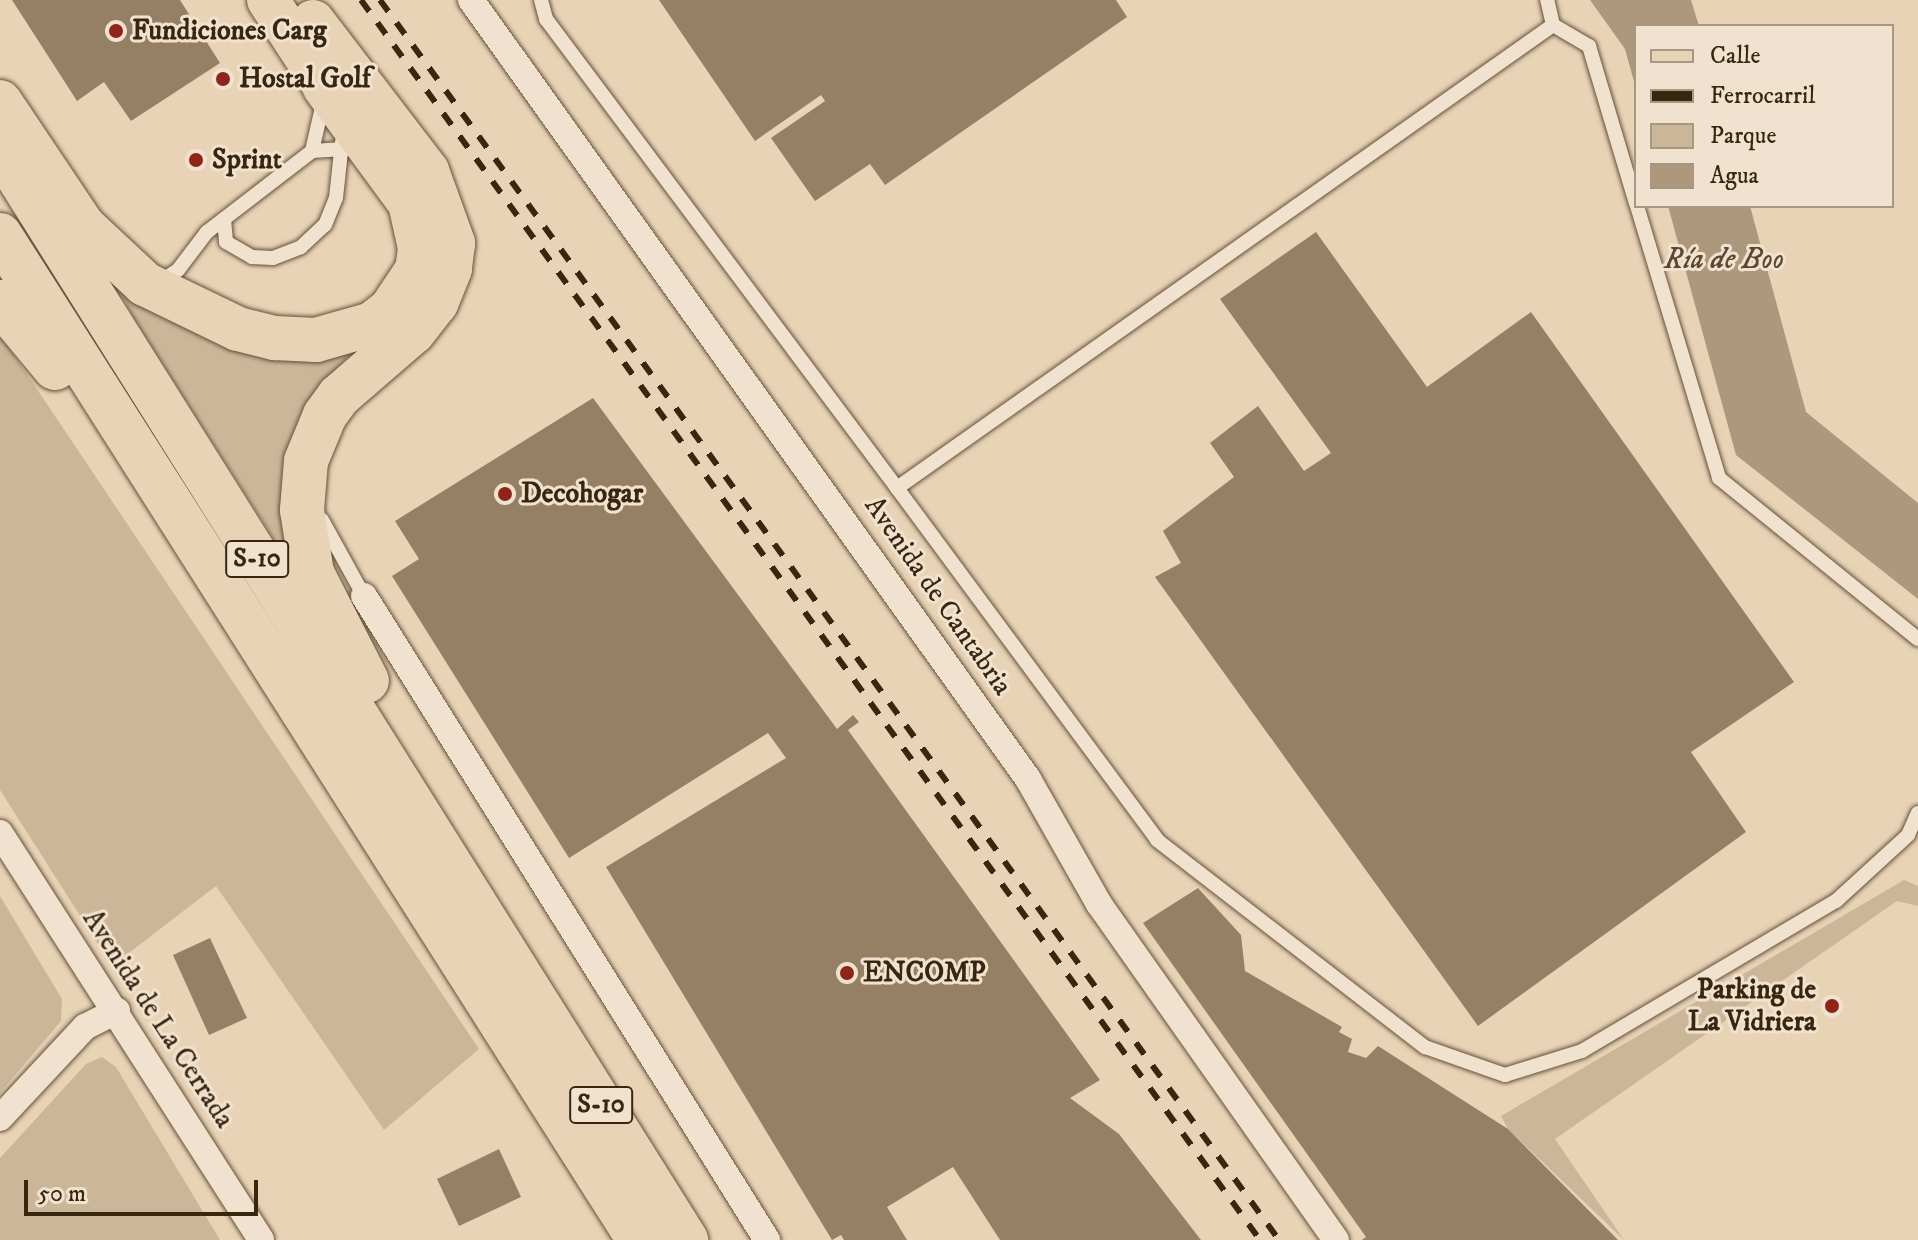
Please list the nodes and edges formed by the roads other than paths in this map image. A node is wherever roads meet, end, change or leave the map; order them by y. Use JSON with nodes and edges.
{"nodes":[{"id":1,"x":268,"y":0,"type":"edge"},
{"id":2,"x":471,"y":0,"type":"edge"},
{"id":3,"x":541,"y":0,"type":"edge"},
{"id":4,"x":1547,"y":0,"type":"edge"},
{"id":5,"x":305,"y":11,"type":"edge"},
{"id":6,"x":1553,"y":25,"type":"junction"},
{"id":7,"x":0,"y":102,"type":"edge"},
{"id":8,"x":345,"y":125,"type":"junction"},
{"id":9,"x":0,"y":148,"type":"edge"},
{"id":10,"x":312,"y":151,"type":"junction"},
{"id":11,"x":1634,"y":198,"type":"edge"},
{"id":12,"x":1637,"y":208,"type":"edge"},
{"id":13,"x":224,"y":219,"type":"junction"},
{"id":14,"x":0,"y":235,"type":"edge"},
{"id":15,"x":450,"y":269,"type":"junction"},
{"id":16,"x":145,"y":284,"type":"junction"},
{"id":17,"x":0,"y":302,"type":"edge"},
{"id":18,"x":325,"y":415,"type":"junction"},
{"id":19,"x":897,"y":488,"type":"junction"},
{"id":20,"x":364,"y":596,"type":"joint"},
{"id":21,"x":1918,"y":639,"type":"edge"},
{"id":22,"x":258,"y":640,"type":"junction"},
{"id":23,"x":1918,"y":813,"type":"edge"},
{"id":24,"x":0,"y":833,"type":"edge"},
{"id":25,"x":515,"y":970,"type":"junction"},
{"id":26,"x":117,"y":1011,"type":"junction"},
{"id":27,"x":0,"y":1118,"type":"edge"},
{"id":28,"x":261,"y":1240,"type":"edge"},
{"id":29,"x":639,"y":1240,"type":"edge"},
{"id":30,"x":686,"y":1240,"type":"edge"},
{"id":31,"x":767,"y":1240,"type":"edge"},
{"id":32,"x":1336,"y":1240,"type":"edge"}],
"edges":[{"from":1,"to":8,"type":"main road"},
{"from":2,"to":32,"type":"street","name":"Avenida de Cantabria"},
{"from":3,"to":19,"type":"lane"},
{"from":4,"to":6,"type":"lane"},
{"from":5,"to":8,"type":"lane"},
{"from":5,"to":15,"type":"highway"},
{"from":6,"to":11,"type":"lane"},
{"from":6,"to":19,"type":"lane"},
{"from":7,"to":16,"type":"highway"},
{"from":8,"to":10,"type":"lane"},
{"from":8,"to":10,"type":"lane"},
{"from":8,"to":13,"type":"lane"},
{"from":8,"to":15,"type":"lane"},
{"from":8,"to":16,"type":"highway"},
{"from":9,"to":25,"type":"highway","number":"S-10"},
{"from":10,"to":13,"type":"lane"},
{"from":12,"to":21,"type":"lane"},
{"from":13,"to":16,"type":"lane"},
{"from":14,"to":22,"type":"highway","number":"S-10"},
{"from":15,"to":18,"type":"highway"},
{"from":17,"to":22,"type":"highway"},
{"from":18,"to":20,"type":"lane"},
{"from":18,"to":25,"type":"highway"},
{"from":19,"to":23,"type":"lane"},
{"from":20,"to":31,"type":"street"},
{"from":22,"to":29,"type":"highway","number":"S-10"},
{"from":24,"to":26,"type":"street","name":"Avenida de La Cerrada"},
{"from":25,"to":30,"type":"highway","number":"S-10"},
{"from":26,"to":27,"type":"street"},
{"from":26,"to":28,"type":"street","name":"Avenida de La Cerrada"}]}
